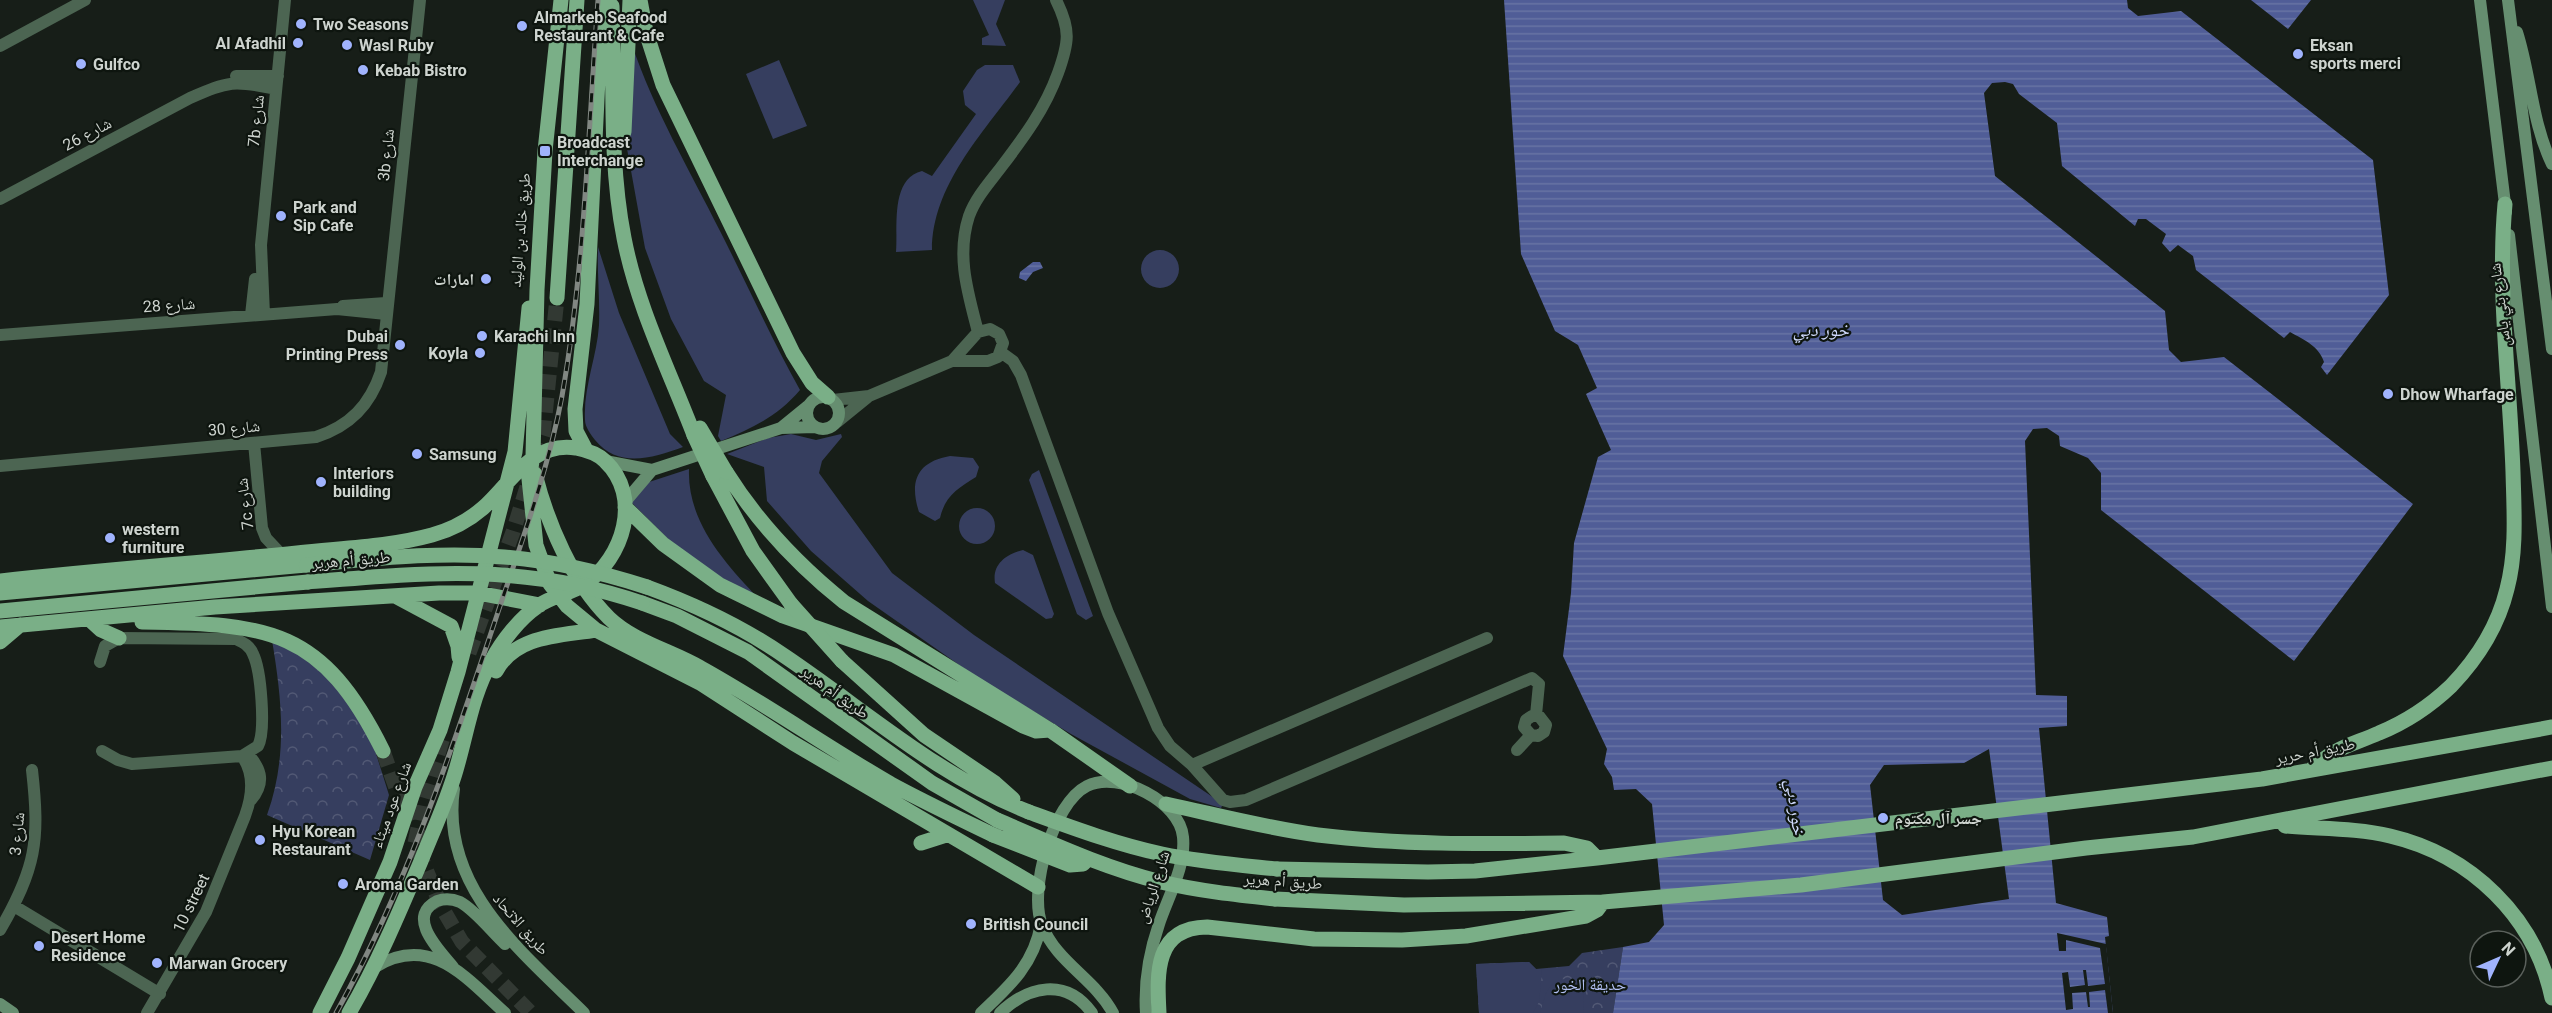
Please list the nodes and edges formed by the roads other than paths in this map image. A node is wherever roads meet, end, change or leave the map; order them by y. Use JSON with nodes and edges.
{"nodes":[{"id":1,"x":85,"y":0,"type":"edge"},
{"id":2,"x":285,"y":0,"type":"edge"},
{"id":3,"x":420,"y":0,"type":"edge"},
{"id":4,"x":561,"y":0,"type":"edge"},
{"id":5,"x":578,"y":0,"type":"edge"},
{"id":6,"x":604,"y":0,"type":"edge"},
{"id":7,"x":612,"y":0,"type":"edge"},
{"id":8,"x":630,"y":0,"type":"edge"},
{"id":9,"x":640,"y":0,"type":"edge"},
{"id":10,"x":1056,"y":0,"type":"edge"},
{"id":11,"x":2480,"y":0,"type":"edge"},
{"id":12,"x":2508,"y":5,"type":"edge"},
{"id":13,"x":0,"y":46,"type":"edge"},
{"id":14,"x":277,"y":82,"type":"junction"},
{"id":15,"x":2552,"y":164,"type":"edge"},
{"id":16,"x":616,"y":181,"type":"junction"},
{"id":17,"x":0,"y":199,"type":"edge"},
{"id":18,"x":2505,"y":204,"type":"junction"},
{"id":19,"x":261,"y":245,"type":"junction"},
{"id":20,"x":537,"y":290,"type":"junction"},
{"id":21,"x":558,"y":298,"type":"tunnel mouth"},
{"id":22,"x":386,"y":308,"type":"junction"},
{"id":23,"x":264,"y":314,"type":"junction"},
{"id":24,"x":251,"y":315,"type":"junction"},
{"id":25,"x":978,"y":332,"type":"junction"},
{"id":26,"x":1,"y":335,"type":"edge"},
{"id":27,"x":2552,"y":349,"type":"edge"},
{"id":28,"x":1002,"y":352,"type":"junction"},
{"id":29,"x":951,"y":361,"type":"junction"},
{"id":30,"x":869,"y":396,"type":"junction"},
{"id":31,"x":830,"y":398,"type":"junction"},
{"id":32,"x":808,"y":406,"type":"junction"},
{"id":33,"x":837,"y":422,"type":"junction"},
{"id":34,"x":815,"y":427,"type":"junction"},
{"id":35,"x":781,"y":428,"type":"junction"},
{"id":36,"x":254,"y":443,"type":"junction"},
{"id":37,"x":586,"y":450,"type":"junction"},
{"id":38,"x":533,"y":459,"type":"junction"},
{"id":39,"x":605,"y":461,"type":"junction"},
{"id":40,"x":0,"y":466,"type":"edge"},
{"id":41,"x":652,"y":470,"type":"junction"},
{"id":42,"x":719,"y":474,"type":"junction"},
{"id":43,"x":506,"y":485,"type":"junction"},
{"id":44,"x":625,"y":505,"type":"junction"},
{"id":45,"x":282,"y":555,"type":"junction"},
{"id":46,"x":0,"y":581,"type":"edge"},
{"id":47,"x":584,"y":585,"type":"junction"},
{"id":48,"x":0,"y":593,"type":"edge"},
{"id":49,"x":478,"y":593,"type":"junction"},
{"id":50,"x":394,"y":595,"type":"junction"},
{"id":51,"x":559,"y":597,"type":"junction"},
{"id":52,"x":540,"y":604,"type":"junction"},
{"id":53,"x":2552,"y":607,"type":"edge"},
{"id":54,"x":0,"y":611,"type":"edge"},
{"id":55,"x":116,"y":617,"type":"junction"},
{"id":56,"x":89,"y":619,"type":"junction"},
{"id":57,"x":20,"y":625,"type":"junction"},
{"id":58,"x":0,"y":627,"type":"edge"},
{"id":59,"x":596,"y":630,"type":"junction"},
{"id":60,"x":119,"y":638,"type":"junction"},
{"id":61,"x":1487,"y":638,"type":"dead end"},
{"id":62,"x":0,"y":642,"type":"edge"},
{"id":63,"x":100,"y":662,"type":"dead end"},
{"id":64,"x":458,"y":672,"type":"junction"},
{"id":65,"x":469,"y":718,"type":"junction"},
{"id":66,"x":2548,"y":727,"type":"edge"},
{"id":67,"x":1050,"y":730,"type":"junction"},
{"id":68,"x":1517,"y":750,"type":"dead end"},
{"id":69,"x":102,"y":751,"type":"dead end"},
{"id":70,"x":383,"y":751,"type":"tunnel mouth"},
{"id":71,"x":245,"y":755,"type":"junction"},
{"id":72,"x":1192,"y":765,"type":"junction"},
{"id":73,"x":2312,"y":769,"type":"junction"},
{"id":74,"x":2550,"y":769,"type":"edge"},
{"id":75,"x":32,"y":771,"type":"dead end"},
{"id":76,"x":456,"y":772,"type":"junction"},
{"id":77,"x":1130,"y":786,"type":"junction"},
{"id":78,"x":1166,"y":804,"type":"junction"},
{"id":79,"x":1023,"y":809,"type":"junction"},
{"id":80,"x":2268,"y":824,"type":"junction"},
{"id":81,"x":995,"y":827,"type":"junction"},
{"id":82,"x":946,"y":835,"type":"junction"},
{"id":83,"x":921,"y":843,"type":"dead end"},
{"id":84,"x":1634,"y":853,"type":"joint"},
{"id":85,"x":1597,"y":858,"type":"junction"},
{"id":86,"x":1038,"y":887,"type":"junction"},
{"id":87,"x":1603,"y":902,"type":"junction"},
{"id":88,"x":14,"y":906,"type":"junction"},
{"id":89,"x":1041,"y":924,"type":"junction"},
{"id":90,"x":0,"y":930,"type":"edge"},
{"id":91,"x":375,"y":967,"type":"junction"},
{"id":92,"x":453,"y":967,"type":"junction"},
{"id":93,"x":540,"y":970,"type":"junction"},
{"id":94,"x":160,"y":994,"type":"junction"},
{"id":95,"x":2552,"y":998,"type":"edge"},
{"id":96,"x":0,"y":1004,"type":"edge"},
{"id":97,"x":13,"y":1013,"type":"edge"},
{"id":98,"x":147,"y":1013,"type":"edge"},
{"id":99,"x":320,"y":1013,"type":"edge"},
{"id":100,"x":349,"y":1013,"type":"edge"},
{"id":101,"x":505,"y":1013,"type":"edge"},
{"id":102,"x":584,"y":1013,"type":"edge"},
{"id":103,"x":981,"y":1013,"type":"edge"},
{"id":104,"x":1000,"y":1013,"type":"edge"},
{"id":105,"x":1092,"y":1013,"type":"edge"},
{"id":106,"x":1113,"y":1013,"type":"edge"},
{"id":107,"x":1146,"y":1013,"type":"edge"},
{"id":108,"x":1159,"y":1013,"type":"edge"}],
"edges":[{"from":1,"to":13,"type":"street"},
{"from":2,"to":14,"type":"street","name":"7b شارع"},
{"from":3,"to":22,"type":"street","name":"3b شارع"},
{"from":4,"to":20,"type":"main road","name":"طريق خالد بن الوليد"},
{"from":5,"to":21,"type":"main road"},
{"from":6,"to":37,"type":"main road"},
{"from":7,"to":16,"type":"main road"},
{"from":8,"to":16,"type":"main road"},
{"from":9,"to":31,"type":"main road"},
{"from":10,"to":25,"type":"street"},
{"from":11,"to":18,"type":"main road","name":"شارع بني ياس"},
{"from":12,"to":15,"type":"main road"},
{"from":12,"to":27,"type":"main road"},
{"from":14,"to":17,"type":"street","name":"شارع 26"},
{"from":14,"to":19,"type":"street","name":"7b شارع"},
{"from":16,"to":42,"type":"main road","bridge":true},
{"from":18,"to":53,"type":"main road","name":"شارع بني ياس"},
{"from":18,"to":73,"type":"main road"},
{"from":19,"to":23,"type":"street","name":"7b شارع"},
{"from":19,"to":24,"type":"street","name":"7b شارع"},
{"from":20,"to":38,"type":"main road"},
{"from":20,"to":43,"type":"main road","name":"طريق خالد بن الوليد"},
{"from":22,"to":23,"type":"street","name":"شارع 28"},
{"from":22,"to":36,"type":"street","name":"شارع 30"},
{"from":23,"to":24,"type":"street","name":"شارع 28"},
{"from":24,"to":26,"type":"street","name":"شارع 28"},
{"from":25,"to":28,"type":"street"},
{"from":25,"to":29,"type":"street"},
{"from":28,"to":29,"type":"street"},
{"from":28,"to":72,"type":"street"},
{"from":29,"to":30,"type":"street"},
{"from":30,"to":31,"type":"street"},
{"from":30,"to":33,"type":"street"},
{"from":31,"to":32,"type":"main road"},
{"from":31,"to":33,"type":"main road"},
{"from":32,"to":34,"type":"main road"},
{"from":32,"to":35,"type":"main road"},
{"from":33,"to":34,"type":"main road"},
{"from":34,"to":35,"type":"main road"},
{"from":35,"to":41,"type":"main road"},
{"from":36,"to":40,"type":"street","name":"شارع 30"},
{"from":36,"to":45,"type":"street","name":"7c شارع"},
{"from":37,"to":38,"type":"main road"},
{"from":37,"to":39,"type":"main road"},
{"from":38,"to":43,"type":"main road"},
{"from":38,"to":47,"type":"main road"},
{"from":38,"to":51,"type":"main road"},
{"from":39,"to":41,"type":"main road"},
{"from":39,"to":44,"type":"main road"},
{"from":41,"to":44,"type":"main road"},
{"from":42,"to":67,"type":"main road"},
{"from":42,"to":79,"type":"main road","bridge":true},
{"from":43,"to":45,"type":"main road"},
{"from":43,"to":49,"type":"main road","name":"طريق خالد بن الوليد"},
{"from":44,"to":47,"type":"main road"},
{"from":44,"to":67,"type":"main road"},
{"from":45,"to":46,"type":"main road"},
{"from":47,"to":51,"type":"main road"},
{"from":47,"to":81,"type":"main road"},
{"from":48,"to":79,"type":"main road","name":"طريق أم هرير","bridge":true},
{"from":49,"to":50,"type":"main road"},
{"from":49,"to":52,"type":"main road"},
{"from":49,"to":64,"type":"main road","name":"طريق خالد بن الوليد"},
{"from":50,"to":55,"type":"main road"},
{"from":50,"to":64,"type":"main road"},
{"from":51,"to":52,"type":"main road"},
{"from":51,"to":59,"type":"main road"},
{"from":52,"to":65,"type":"main road"},
{"from":54,"to":81,"type":"main road","name":"طريق أم هرير","bridge":true},
{"from":55,"to":56,"type":"main road"},
{"from":55,"to":70,"type":"main road"},
{"from":56,"to":57,"type":"main road"},
{"from":56,"to":60,"type":"main road"},
{"from":57,"to":58,"type":"main road"},
{"from":57,"to":62,"type":"main road"},
{"from":59,"to":65,"type":"main road"},
{"from":59,"to":82,"type":"main road"},
{"from":60,"to":63,"type":"street"},
{"from":60,"to":71,"type":"street"},
{"from":61,"to":72,"type":"street"},
{"from":64,"to":99,"type":"main road","name":"شارع عود ميثاء"},
{"from":65,"to":76,"type":"main road"},
{"from":66,"to":73,"type":"main road","name":"طريق أم حرير"},
{"from":67,"to":77,"type":"main road"},
{"from":68,"to":72,"type":"street"},
{"from":69,"to":71,"type":"street"},
{"from":71,"to":94,"type":"street","name":"10 street"},
{"from":73,"to":84,"type":"main road","name":"طريق أم حرير"},
{"from":74,"to":80,"type":"main road"},
{"from":75,"to":88,"type":"street","name":"شارع 3"},
{"from":76,"to":91,"type":"main road"},
{"from":76,"to":93,"type":"main road","name":"طريق الاتحاد"},
{"from":77,"to":78,"type":"main road"},
{"from":77,"to":86,"type":"main road"},
{"from":78,"to":85,"type":"main road"},
{"from":78,"to":107,"type":"main road","name":"شارع الرياض"},
{"from":79,"to":85,"type":"main road","name":"طريق أم هرير","bridge":true},
{"from":80,"to":87,"type":"main road","name":"طريق أم هرير"},
{"from":80,"to":95,"type":"main road"},
{"from":81,"to":87,"type":"main road","name":"طريق أم هرير","bridge":true},
{"from":82,"to":83,"type":"main road"},
{"from":82,"to":86,"type":"main road"},
{"from":84,"to":85,"type":"main road","name":"طريق أم هرير"},
{"from":86,"to":89,"type":"main road"},
{"from":87,"to":108,"type":"main road"},
{"from":88,"to":90,"type":"street","name":"شارع 3"},
{"from":88,"to":94,"type":"street"},
{"from":89,"to":103,"type":"main road"},
{"from":89,"to":106,"type":"main road"},
{"from":91,"to":92,"type":"main road"},
{"from":91,"to":100,"type":"main road"},
{"from":92,"to":93,"type":"main road"},
{"from":92,"to":101,"type":"main road"},
{"from":93,"to":102,"type":"main road","name":"طريق الاتحاد"},
{"from":94,"to":98,"type":"street","name":"10 street"},
{"from":96,"to":97,"type":"main road"},
{"from":104,"to":105,"type":"main road"}]}
